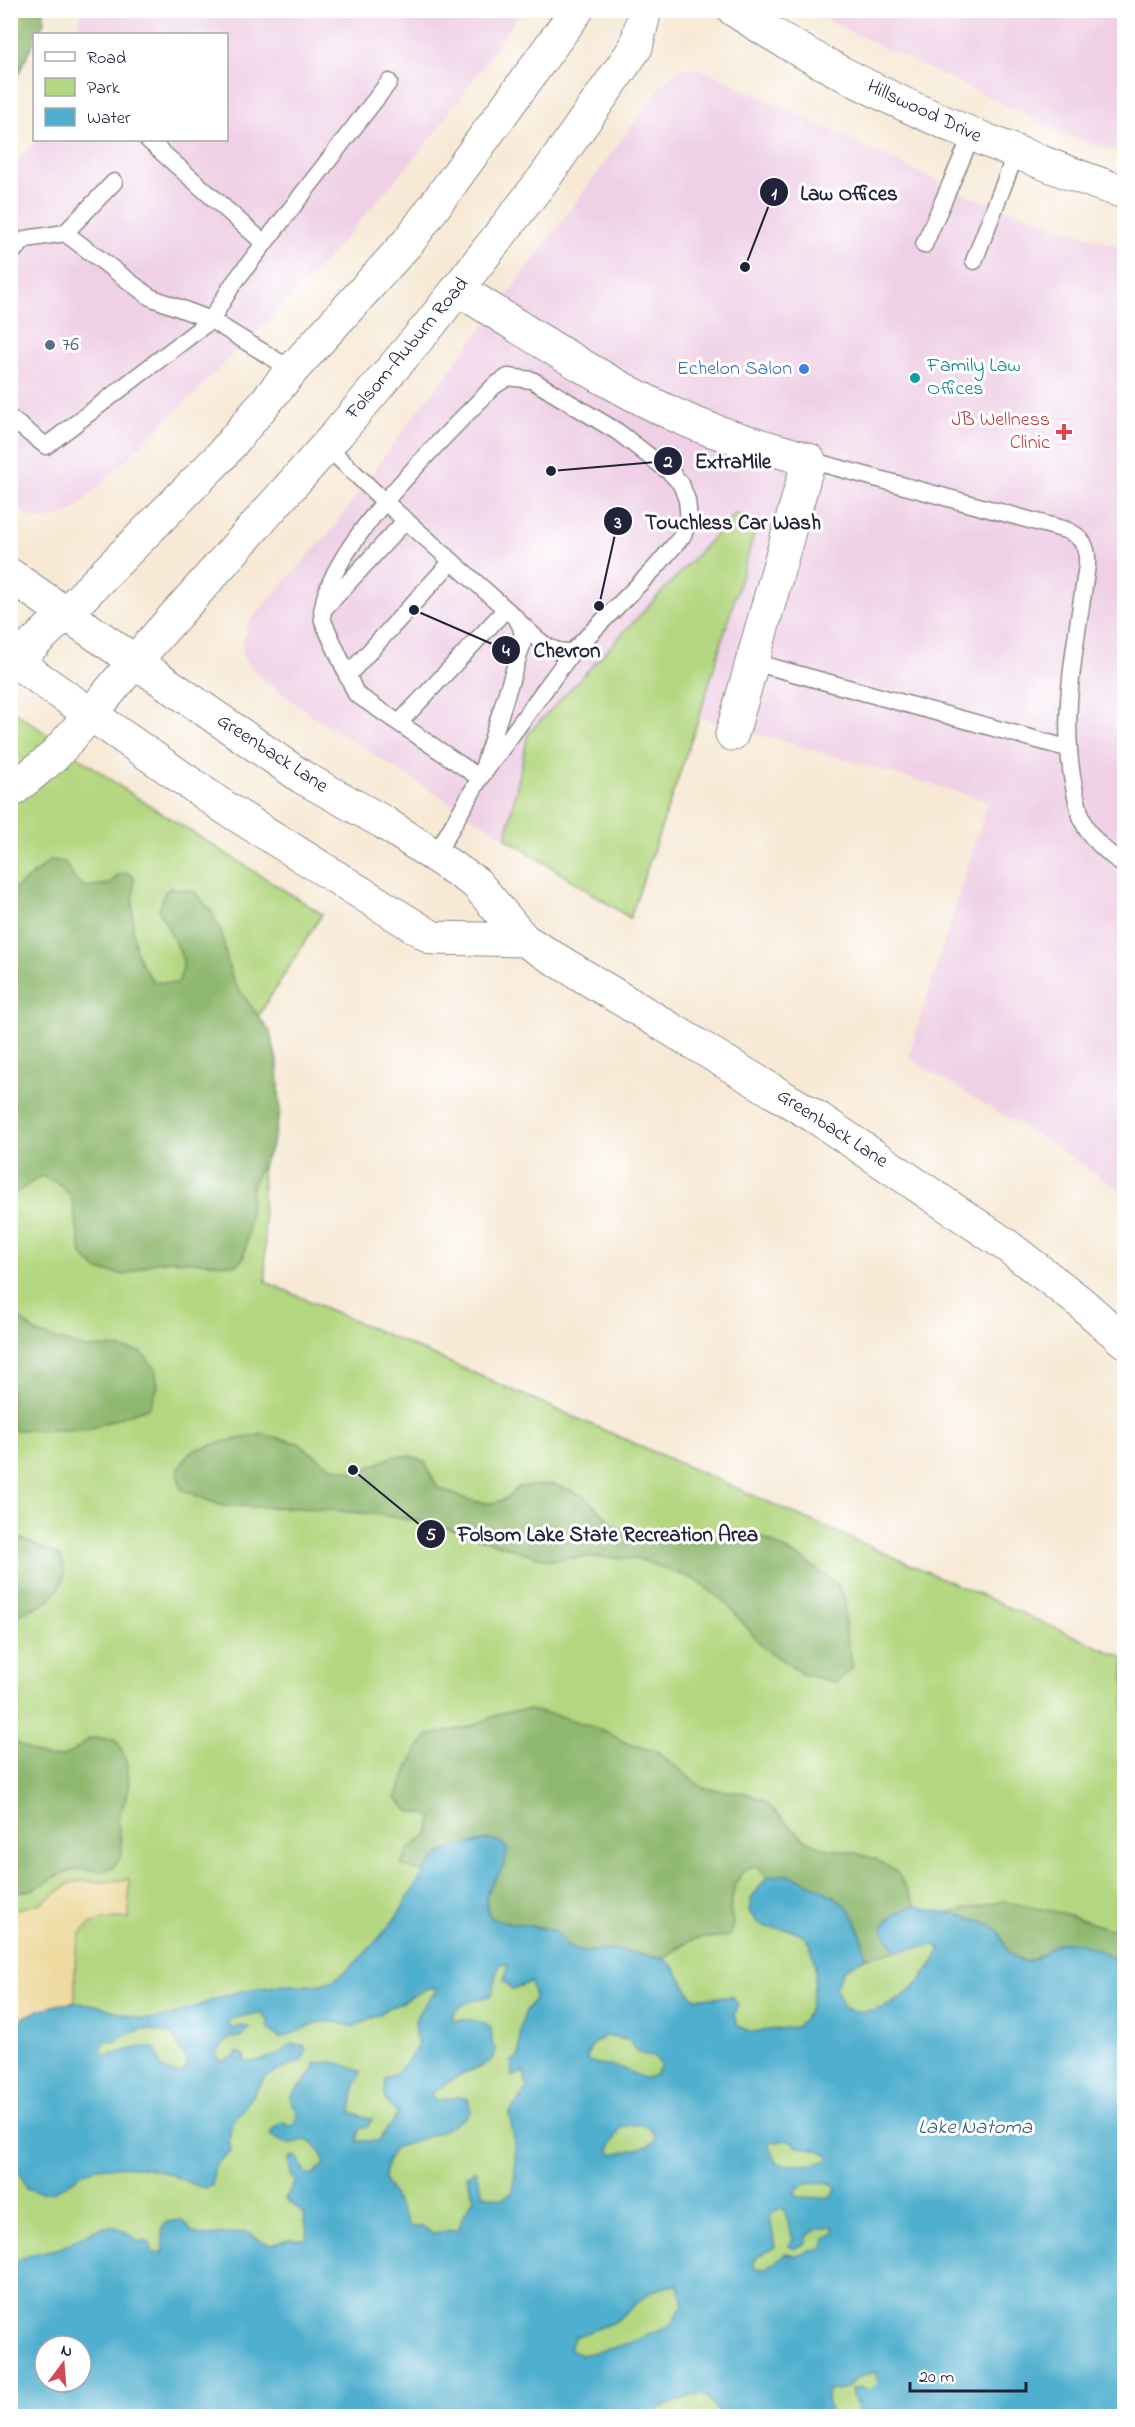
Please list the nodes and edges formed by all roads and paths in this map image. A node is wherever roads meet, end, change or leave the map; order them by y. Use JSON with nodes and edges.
{"nodes":[{"id":1,"x":577,"y":10,"type":"edge"},
{"id":2,"x":645,"y":10,"type":"edge"},
{"id":3,"x":734,"y":10,"type":"edge"},
{"id":4,"x":388,"y":82,"type":"dead end"},
{"id":5,"x":972,"y":135,"type":"junction"},
{"id":6,"x":149,"y":141,"type":"edge"},
{"id":7,"x":1016,"y":153,"type":"junction"},
{"id":8,"x":114,"y":182,"type":"dead end"},
{"id":9,"x":1125,"y":192,"type":"edge"},
{"id":10,"x":65,"y":233,"type":"junction"},
{"id":11,"x":264,"y":243,"type":"junction"},
{"id":12,"x":924,"y":245,"type":"dead end"},
{"id":13,"x":10,"y":254,"type":"edge"},
{"id":14,"x":974,"y":261,"type":"dead end"},
{"id":15,"x":458,"y":289,"type":"junction"},
{"id":16,"x":211,"y":320,"type":"junction"},
{"id":17,"x":292,"y":370,"type":"junction"},
{"id":18,"x":10,"y":418,"type":"edge"},
{"id":19,"x":326,"y":446,"type":"junction"},
{"id":20,"x":809,"y":460,"type":"junction"},
{"id":21,"x":385,"y":502,"type":"junction"},
{"id":22,"x":406,"y":520,"type":"junction"},
{"id":23,"x":452,"y":561,"type":"junction"},
{"id":24,"x":10,"y":575,"type":"edge"},
{"id":25,"x":506,"y":609,"type":"junction"},
{"id":26,"x":322,"y":612,"type":"junction"},
{"id":27,"x":65,"y":614,"type":"junction"},
{"id":28,"x":520,"y":623,"type":"junction"},
{"id":29,"x":573,"y":651,"type":"junction"},
{"id":30,"x":12,"y":662,"type":"edge"},
{"id":31,"x":134,"y":662,"type":"junction"},
{"id":32,"x":753,"y":662,"type":"junction"},
{"id":33,"x":347,"y":676,"type":"junction"},
{"id":34,"x":91,"y":714,"type":"junction"},
{"id":35,"x":399,"y":723,"type":"junction"},
{"id":36,"x":732,"y":734,"type":"dead end"},
{"id":37,"x":1067,"y":748,"type":"junction"},
{"id":38,"x":480,"y":778,"type":"junction"},
{"id":39,"x":10,"y":792,"type":"edge"},
{"id":40,"x":435,"y":856,"type":"junction"},
{"id":41,"x":1125,"y":866,"type":"edge"},
{"id":42,"x":524,"y":940,"type":"junction"},
{"id":43,"x":1125,"y":1341,"type":"edge"}],
"edges":[{"from":1,"to":17,"type":"main road"},
{"from":2,"to":15,"type":"main road","name":"Folsom-Auburn Road"},
{"from":3,"to":5,"type":"main road","name":"Hillswood Drive"},
{"from":4,"to":11,"type":"lane"},
{"from":5,"to":7,"type":"main road","name":"Hillswood Drive"},
{"from":5,"to":12,"type":"lane"},
{"from":6,"to":11,"type":"lane"},
{"from":7,"to":9,"type":"main road","name":"Hillswood Drive"},
{"from":7,"to":14,"type":"lane"},
{"from":8,"to":10,"type":"lane"},
{"from":10,"to":13,"type":"lane"},
{"from":10,"to":16,"type":"lane"},
{"from":11,"to":16,"type":"lane"},
{"from":15,"to":19,"type":"main road","name":"Folsom-Auburn Road"},
{"from":15,"to":20,"type":"main road"},
{"from":16,"to":17,"type":"lane"},
{"from":16,"to":18,"type":"lane"},
{"from":17,"to":27,"type":"main road"},
{"from":19,"to":21,"type":"lane"},
{"from":19,"to":31,"type":"main road","name":"Folsom-Auburn Road"},
{"from":20,"to":32,"type":"main road"},
{"from":20,"to":37,"type":"lane"},
{"from":21,"to":22,"type":"lane"},
{"from":21,"to":26,"type":"lane"},
{"from":21,"to":29,"type":"lane"},
{"from":22,"to":23,"type":"lane"},
{"from":22,"to":26,"type":"lane"},
{"from":23,"to":25,"type":"lane"},
{"from":23,"to":33,"type":"lane"},
{"from":24,"to":27,"type":"main road","name":"Greenback Lane"},
{"from":25,"to":28,"type":"lane"},
{"from":25,"to":35,"type":"lane"},
{"from":26,"to":33,"type":"lane"},
{"from":27,"to":30,"type":"main road"},
{"from":27,"to":31,"type":"main road","name":"Greenback Lane"},
{"from":28,"to":29,"type":"lane"},
{"from":28,"to":38,"type":"lane"},
{"from":29,"to":38,"type":"lane"},
{"from":30,"to":34,"type":"main road","name":"Greenback Lane"},
{"from":31,"to":34,"type":"main road","name":"Folsom-Auburn Road"},
{"from":31,"to":40,"type":"main road","name":"Greenback Lane"},
{"from":32,"to":36,"type":"main road"},
{"from":32,"to":37,"type":"lane"},
{"from":33,"to":35,"type":"lane"},
{"from":34,"to":39,"type":"main road","name":"Folsom-Auburn Road"},
{"from":34,"to":42,"type":"main road","name":"Greenback Lane"},
{"from":35,"to":38,"type":"lane"},
{"from":37,"to":41,"type":"lane"},
{"from":38,"to":40,"type":"lane"},
{"from":40,"to":42,"type":"main road","name":"Greenback Lane"},
{"from":42,"to":43,"type":"main road","name":"Greenback Lane"}]}
